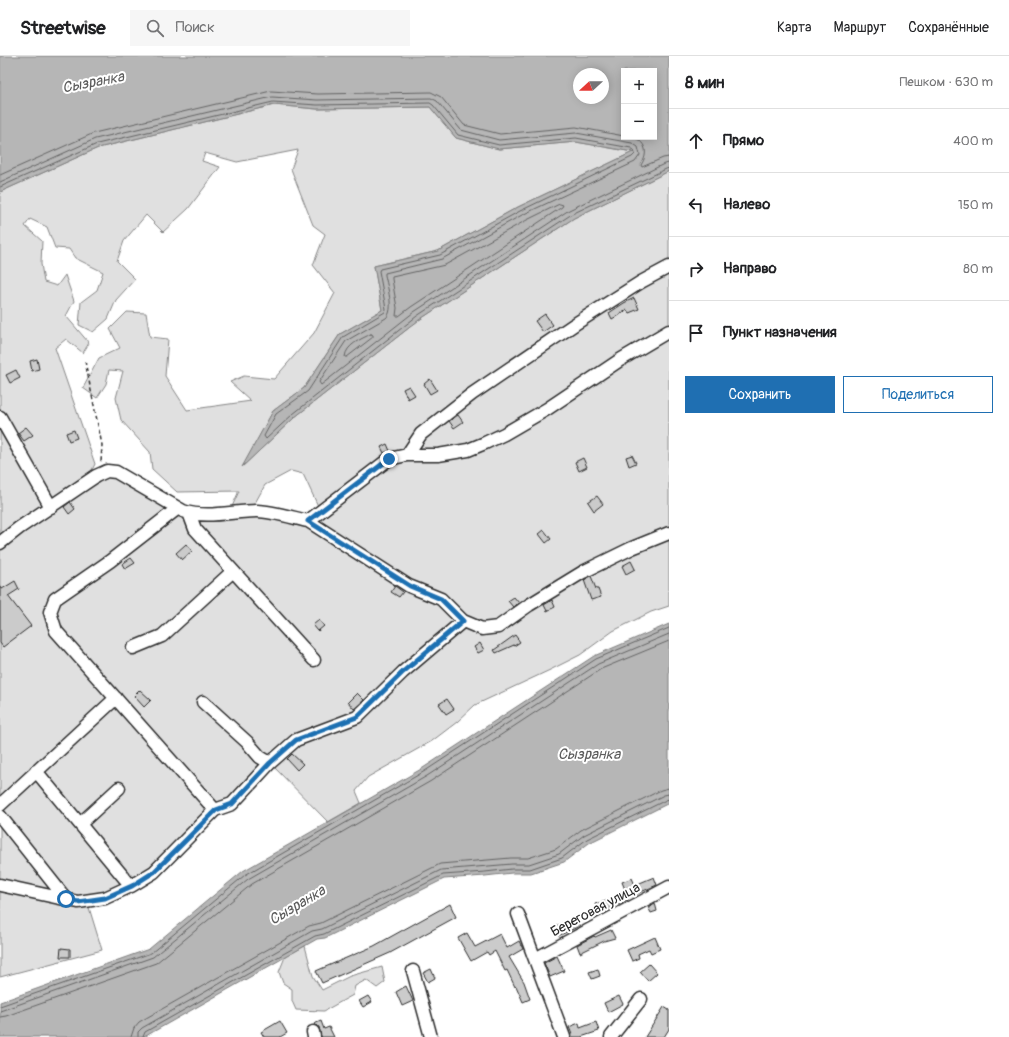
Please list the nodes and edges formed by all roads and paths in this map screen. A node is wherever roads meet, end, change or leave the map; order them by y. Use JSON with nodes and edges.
{"nodes":[{"id":1,"x":669,"y":267,"type":"edge"},
{"id":2,"x":669,"y":331,"type":"edge"},
{"id":3,"x":85,"y":361,"type":"dead end"},
{"id":4,"x":0,"y":417,"type":"edge"},
{"id":5,"x":407,"y":455,"type":"junction"},
{"id":6,"x":100,"y":474,"type":"junction"},
{"id":7,"x":52,"y":507,"type":"junction"},
{"id":8,"x":184,"y":510,"type":"junction"},
{"id":9,"x":308,"y":521,"type":"junction"},
{"id":10,"x":669,"y":533,"type":"edge"},
{"id":11,"x":0,"y":543,"type":"edge"},
{"id":12,"x":233,"y":571,"type":"junction"},
{"id":13,"x":463,"y":621,"type":"junction"},
{"id":14,"x":133,"y":648,"type":"dead end"},
{"id":15,"x":314,"y":660,"type":"dead end"},
{"id":16,"x":116,"y":698,"type":"junction"},
{"id":17,"x":203,"y":702,"type":"dead end"},
{"id":18,"x":270,"y":763,"type":"junction"},
{"id":19,"x":36,"y":771,"type":"junction"},
{"id":20,"x":119,"y":788,"type":"dead end"},
{"id":21,"x":0,"y":805,"type":"edge"},
{"id":22,"x":216,"y":810,"type":"junction"},
{"id":23,"x":0,"y":816,"type":"edge"},
{"id":24,"x":80,"y":824,"type":"junction"},
{"id":25,"x":0,"y":885,"type":"edge"},
{"id":26,"x":132,"y":886,"type":"junction"},
{"id":27,"x":669,"y":886,"type":"edge"},
{"id":28,"x":66,"y":899,"type":"junction"},
{"id":29,"x":518,"y":914,"type":"dead end"},
{"id":30,"x":535,"y":959,"type":"junction"},
{"id":31,"x":413,"y":971,"type":"dead end"},
{"id":32,"x":641,"y":998,"type":"dead end"},
{"id":33,"x":432,"y":1037,"type":"edge"},
{"id":34,"x":564,"y":1037,"type":"edge"},
{"id":35,"x":611,"y":1037,"type":"edge"}],
"edges":[{"from":1,"to":5,"type":"street"},
{"from":2,"to":5,"type":"street"},
{"from":3,"to":6,"type":"path"},
{"from":4,"to":7,"type":"street"},
{"from":5,"to":9,"type":"street"},
{"from":6,"to":7,"type":"street"},
{"from":6,"to":8,"type":"street"},
{"from":7,"to":11,"type":"street"},
{"from":8,"to":9,"type":"street"},
{"from":8,"to":12,"type":"street"},
{"from":8,"to":16,"type":"street"},
{"from":9,"to":13,"type":"street"},
{"from":10,"to":13,"type":"street"},
{"from":12,"to":14,"type":"street"},
{"from":12,"to":15,"type":"street"},
{"from":13,"to":18,"type":"street"},
{"from":16,"to":19,"type":"street"},
{"from":16,"to":22,"type":"street"},
{"from":17,"to":18,"type":"street"},
{"from":18,"to":22,"type":"street"},
{"from":19,"to":21,"type":"street"},
{"from":19,"to":24,"type":"street"},
{"from":20,"to":24,"type":"street"},
{"from":22,"to":26,"type":"street"},
{"from":23,"to":28,"type":"street"},
{"from":24,"to":26,"type":"street"},
{"from":25,"to":28,"type":"street"},
{"from":26,"to":28,"type":"street"},
{"from":27,"to":30,"type":"street","name":"Береговая улица"},
{"from":29,"to":30,"type":"street"},
{"from":30,"to":34,"type":"street"},
{"from":31,"to":33,"type":"street"},
{"from":32,"to":35,"type":"street"}]}
